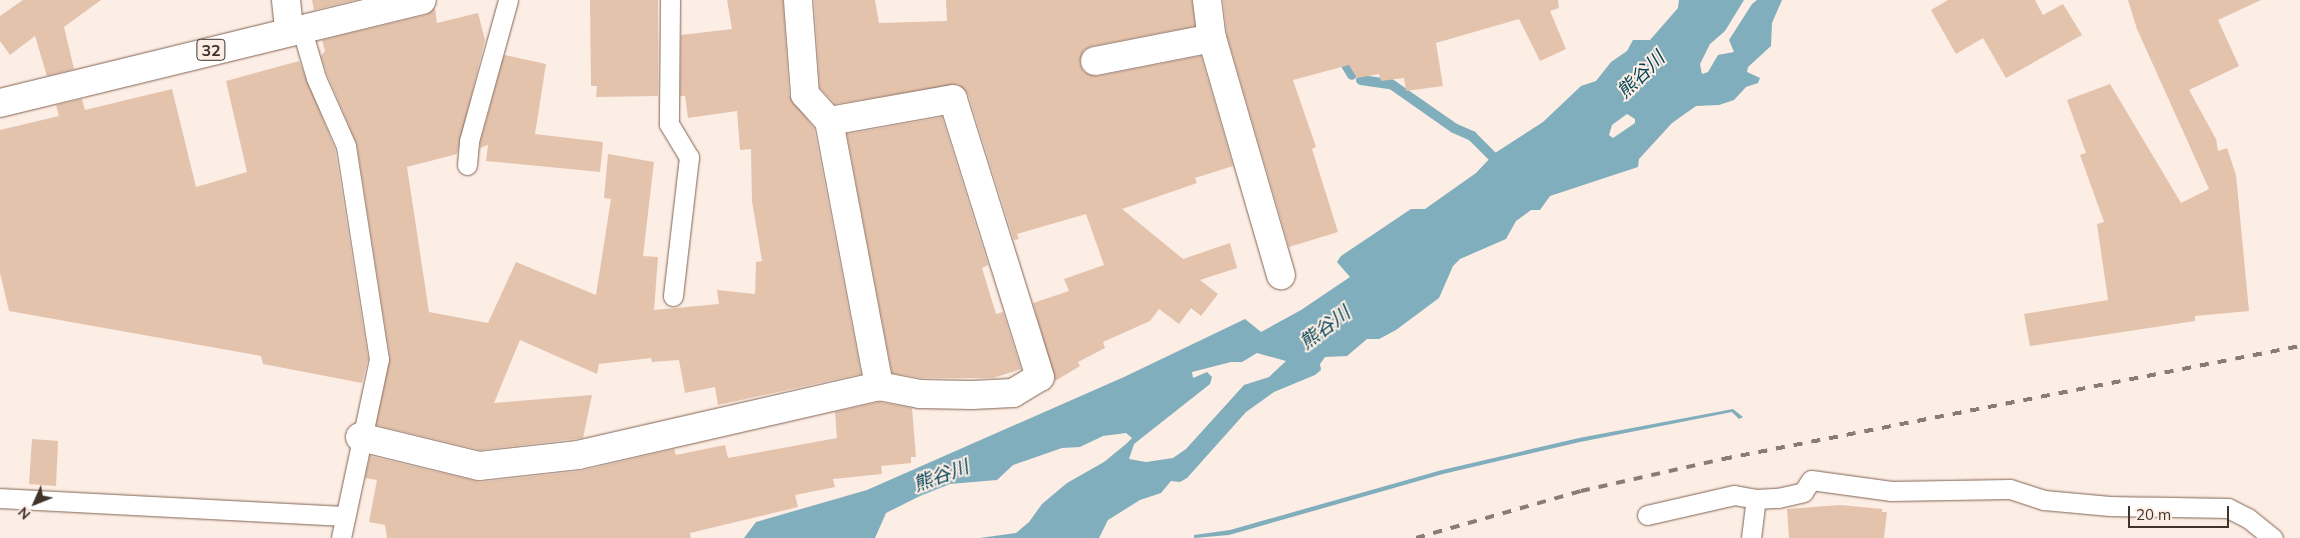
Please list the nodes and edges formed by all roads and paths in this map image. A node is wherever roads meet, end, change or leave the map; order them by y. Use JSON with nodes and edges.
{"nodes":[{"id":1,"x":286,"y":0,"type":"edge"},
{"id":2,"x":422,"y":0,"type":"edge"},
{"id":3,"x":508,"y":0,"type":"edge"},
{"id":4,"x":670,"y":0,"type":"edge"},
{"id":5,"x":798,"y":0,"type":"edge"},
{"id":6,"x":1207,"y":0,"type":"edge"},
{"id":7,"x":295,"y":29,"type":"junction"},
{"id":8,"x":1212,"y":38,"type":"junction"},
{"id":9,"x":1095,"y":61,"type":"dead end"},
{"id":10,"x":0,"y":103,"type":"edge"},
{"id":11,"x":829,"y":121,"type":"junction"},
{"id":12,"x":467,"y":165,"type":"dead end"},
{"id":13,"x":1282,"y":275,"type":"dead end"},
{"id":14,"x":673,"y":296,"type":"dead end"},
{"id":15,"x":879,"y":386,"type":"junction"},
{"id":16,"x":360,"y":438,"type":"junction"},
{"id":17,"x":0,"y":498,"type":"edge"},
{"id":18,"x":1756,"y":499,"type":"junction"},
{"id":19,"x":1647,"y":515,"type":"dead end"},
{"id":20,"x":345,"y":516,"type":"junction"},
{"id":21,"x":341,"y":538,"type":"edge"},
{"id":22,"x":1751,"y":538,"type":"edge"},
{"id":23,"x":2273,"y":538,"type":"edge"}],
"edges":[{"from":1,"to":7,"type":"street"},
{"from":2,"to":7,"type":"street","number":"32"},
{"from":3,"to":12,"type":"lane"},
{"from":4,"to":14,"type":"lane"},
{"from":5,"to":11,"type":"street"},
{"from":6,"to":8,"type":"street"},
{"from":7,"to":10,"type":"street","number":"32"},
{"from":7,"to":16,"type":"lane"},
{"from":8,"to":9,"type":"street"},
{"from":8,"to":13,"type":"street"},
{"from":11,"to":15,"type":"street"},
{"from":11,"to":15,"type":"street"},
{"from":15,"to":16,"type":"street"},
{"from":16,"to":20,"type":"lane"},
{"from":17,"to":20,"type":"lane"},
{"from":18,"to":19,"type":"lane"},
{"from":18,"to":22,"type":"lane"},
{"from":18,"to":23,"type":"lane"},
{"from":20,"to":21,"type":"lane"}]}
